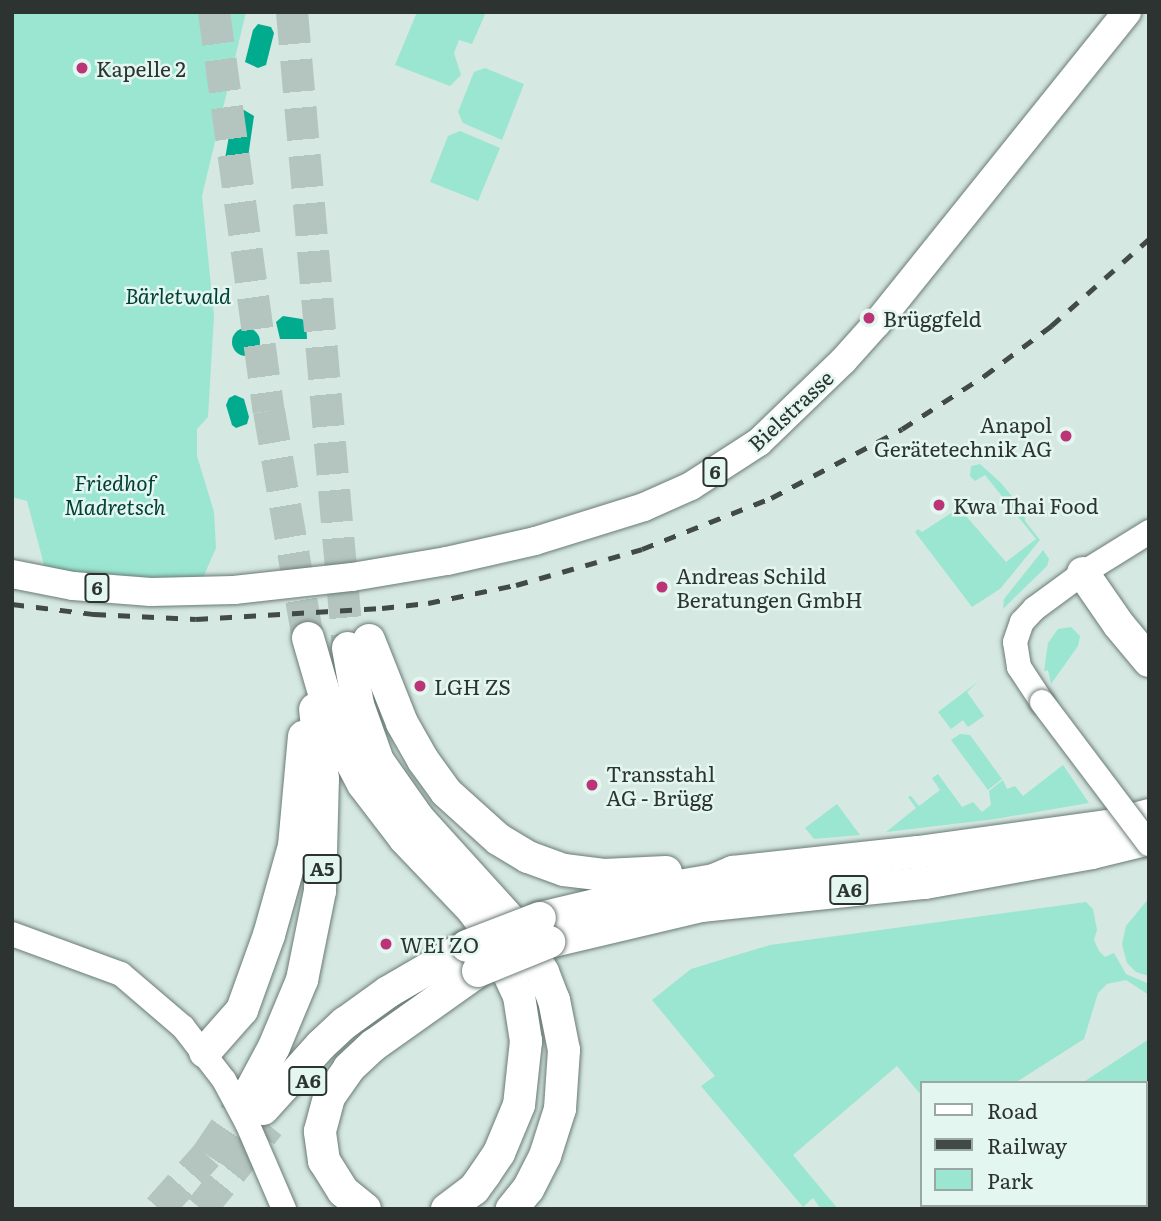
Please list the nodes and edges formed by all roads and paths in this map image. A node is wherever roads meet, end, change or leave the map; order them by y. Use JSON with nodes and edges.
{"nodes":[{"id":1,"x":1127,"y":12,"type":"edge"},
{"id":2,"x":1149,"y":532,"type":"edge"},
{"id":3,"x":1083,"y":573,"type":"junction"},
{"id":4,"x":12,"y":574,"type":"edge"},
{"id":5,"x":1149,"y":637,"type":"edge"},
{"id":6,"x":302,"y":639,"type":"junction"},
{"id":7,"x":1149,"y":661,"type":"edge"},
{"id":8,"x":1149,"y":798,"type":"edge"},
{"id":9,"x":1149,"y":815,"type":"edge"},
{"id":10,"x":1072,"y":829,"type":"junction"},
{"id":11,"x":1149,"y":841,"type":"edge"},
{"id":12,"x":733,"y":872,"type":"junction"},
{"id":13,"x":537,"y":933,"type":"junction"},
{"id":14,"x":12,"y":934,"type":"edge"},
{"id":15,"x":472,"y":958,"type":"junction"},
{"id":16,"x":199,"y":1045,"type":"junction"},
{"id":17,"x":261,"y":1107,"type":"joint"},
{"id":18,"x":284,"y":1209,"type":"edge"},
{"id":19,"x":365,"y":1209,"type":"edge"},
{"id":20,"x":447,"y":1209,"type":"edge"},
{"id":21,"x":479,"y":1209,"type":"edge"},
{"id":22,"x":512,"y":1209,"type":"edge"}],
"edges":[{"from":1,"to":4,"type":"main road","name":"Bielstrasse","number":"6"},
{"from":2,"to":3,"type":"main road"},
{"from":3,"to":5,"type":"highway"},
{"from":3,"to":7,"type":"highway"},
{"from":3,"to":11,"type":"main road","bridge":true},
{"from":6,"to":16,"type":"highway"},
{"from":6,"to":17,"type":"highway","number":"A5"},
{"from":6,"to":20,"type":"highway"},
{"from":8,"to":10,"type":"highway"},
{"from":9,"to":10,"type":"highway","number":"A6"},
{"from":10,"to":12,"type":"highway","number":"A6"},
{"from":11,"to":13,"type":"highway","number":"A6"},
{"from":12,"to":13,"type":"highway","number":"A6"},
{"from":12,"to":13,"type":"highway"},
{"from":13,"to":15,"type":"highway","number":"A6","bridge":true},
{"from":13,"to":21,"type":"highway"},
{"from":13,"to":22,"type":"highway"},
{"from":14,"to":16,"type":"main road"},
{"from":15,"to":17,"type":"highway","number":"A6"},
{"from":15,"to":19,"type":"highway"},
{"from":16,"to":18,"type":"main road"}]}
